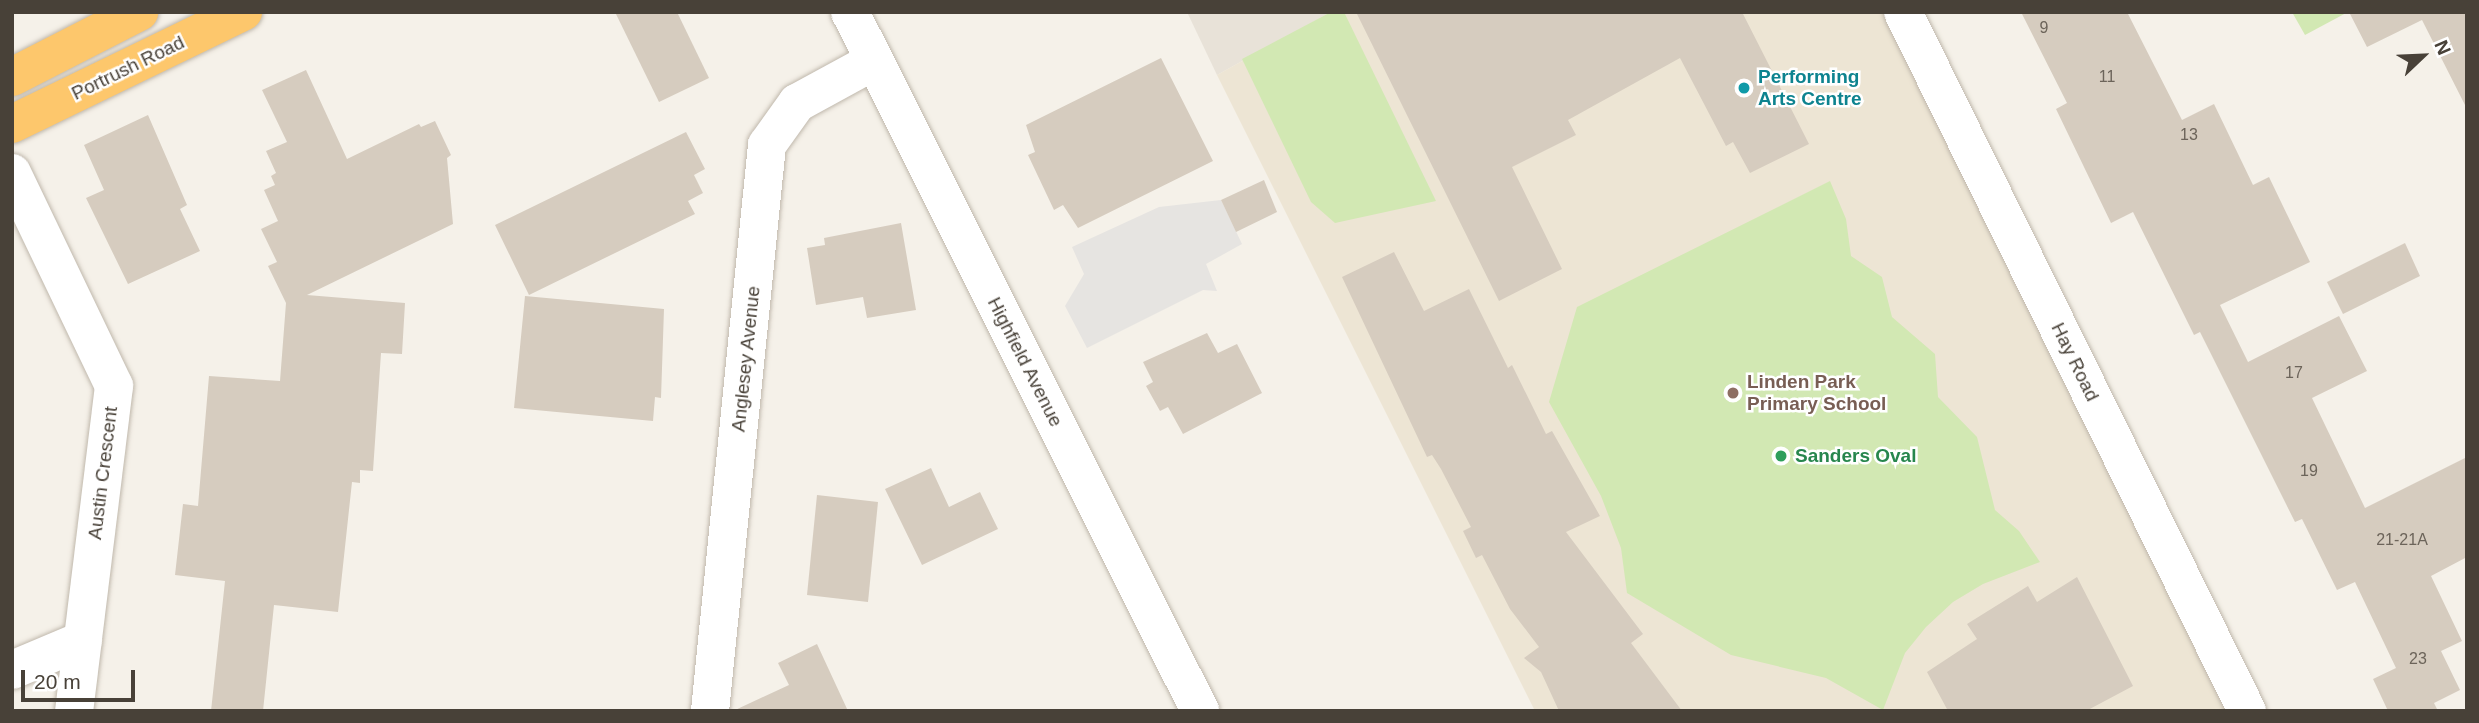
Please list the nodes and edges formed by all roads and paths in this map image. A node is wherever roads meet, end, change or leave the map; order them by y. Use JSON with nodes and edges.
{"nodes":[{"id":1,"x":139,"y":12,"type":"edge"},
{"id":2,"x":243,"y":12,"type":"edge"},
{"id":3,"x":850,"y":12,"type":"edge"},
{"id":4,"x":1903,"y":12,"type":"edge"},
{"id":5,"x":874,"y":61,"type":"junction"},
{"id":6,"x":12,"y":77,"type":"edge"},
{"id":7,"x":12,"y":124,"type":"edge"},
{"id":8,"x":12,"y":173,"type":"edge"},
{"id":9,"x":83,"y":640,"type":"junction"},
{"id":10,"x":12,"y":670,"type":"edge"},
{"id":11,"x":74,"y":711,"type":"edge"},
{"id":12,"x":710,"y":711,"type":"edge"},
{"id":13,"x":1200,"y":711,"type":"edge"},
{"id":14,"x":2247,"y":711,"type":"edge"}],
"edges":[{"from":1,"to":6,"type":"highway"},
{"from":2,"to":7,"type":"highway","name":"Portrush Road"},
{"from":3,"to":5,"type":"street","name":"Highfield Avenue"},
{"from":4,"to":14,"type":"street","name":"Hay Road"},
{"from":5,"to":12,"type":"street","name":"Anglesey Avenue"},
{"from":5,"to":13,"type":"street","name":"Highfield Avenue"},
{"from":8,"to":9,"type":"street","name":"Austin Crescent"},
{"from":9,"to":10,"type":"street"},
{"from":9,"to":11,"type":"street","name":"Austin Crescent"}]}
